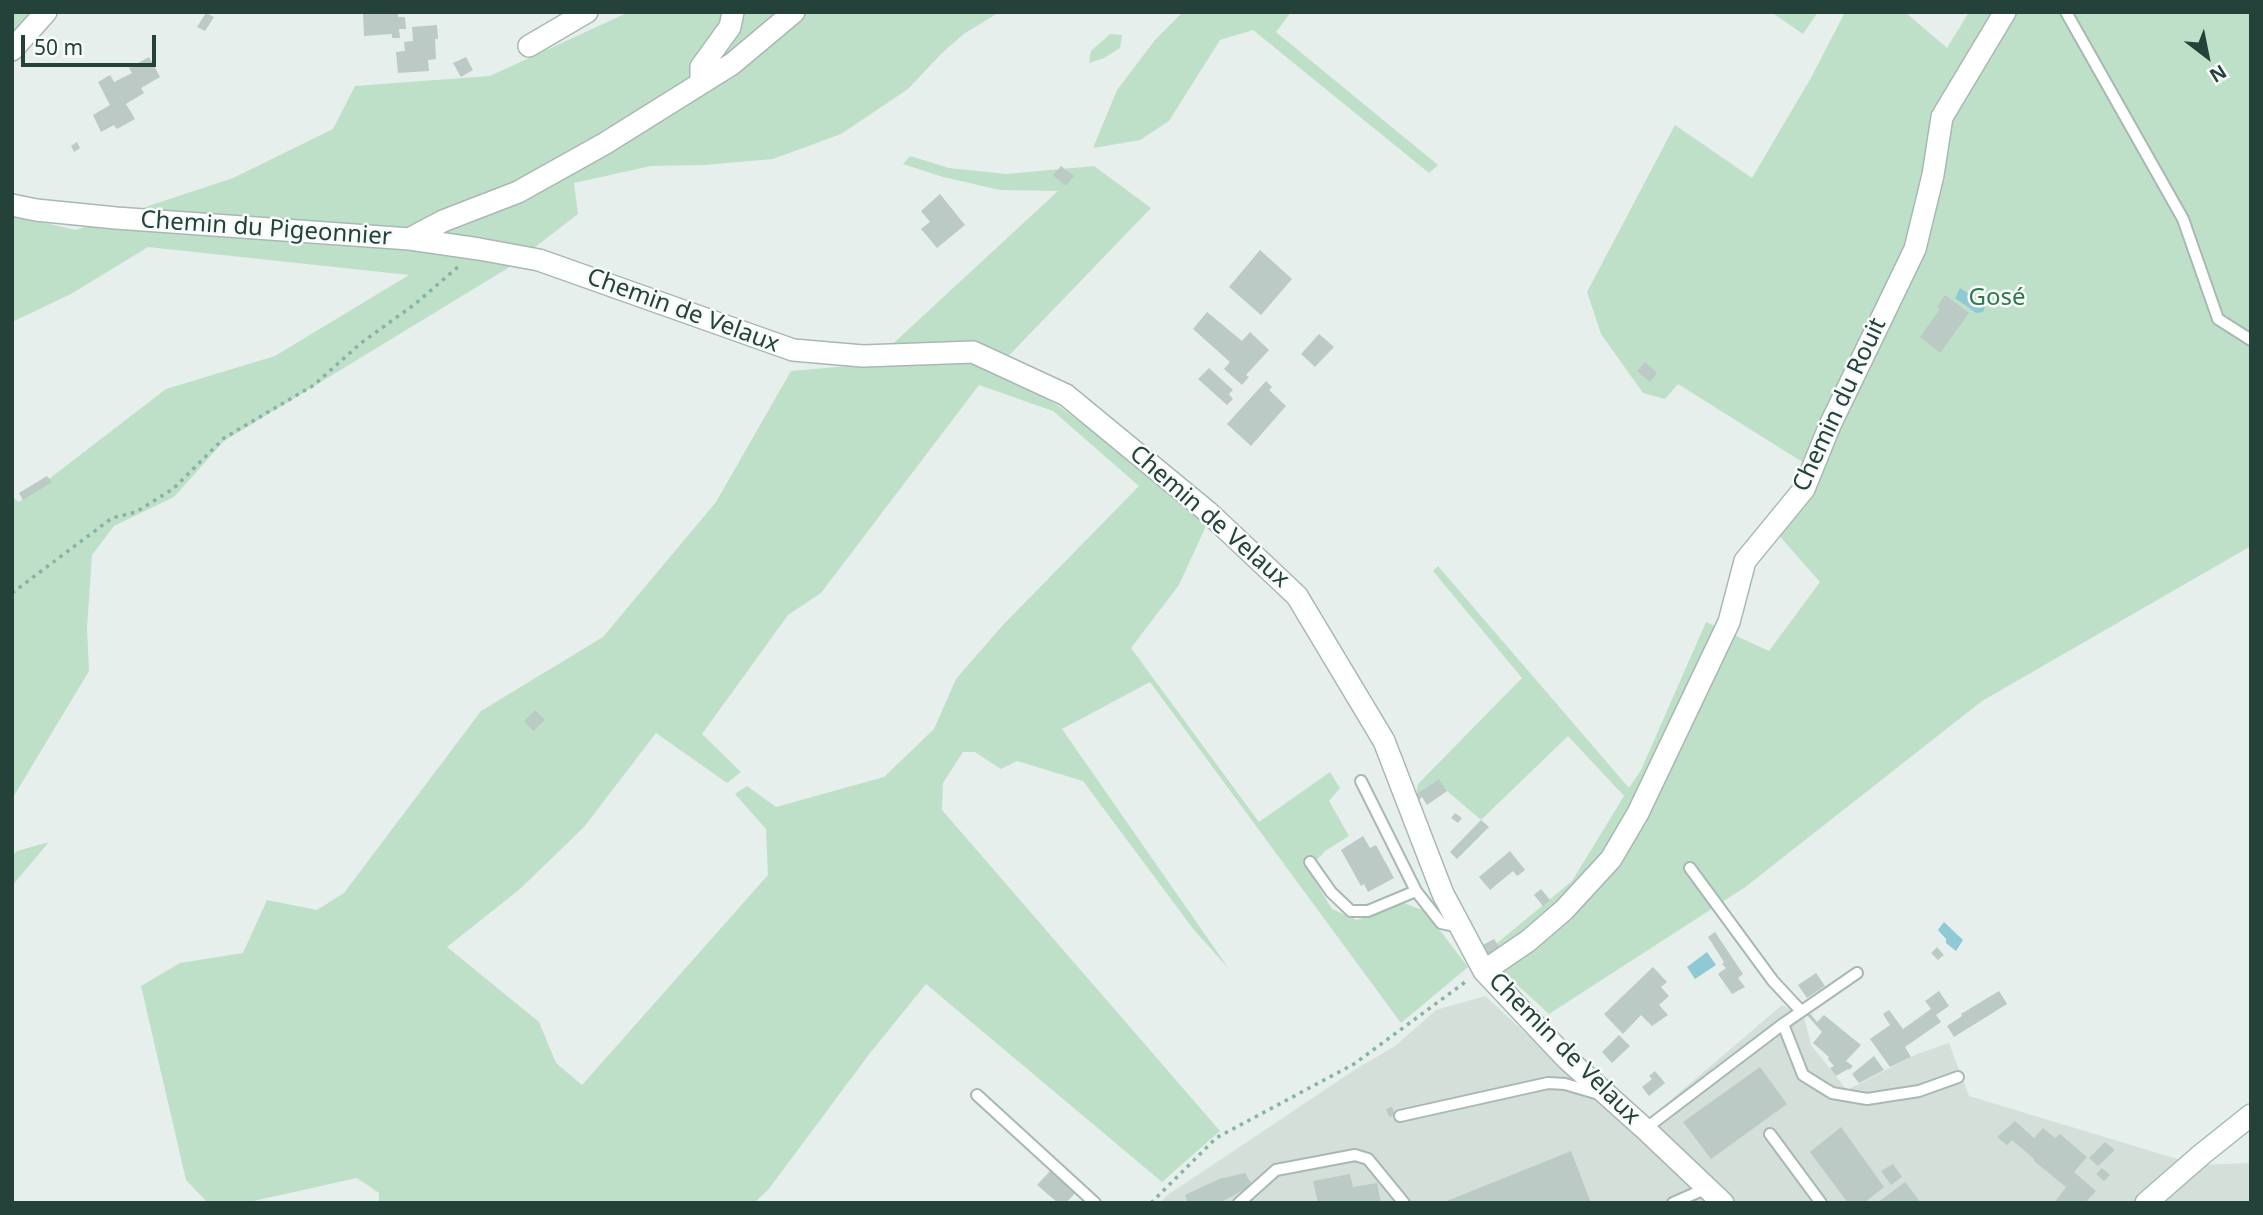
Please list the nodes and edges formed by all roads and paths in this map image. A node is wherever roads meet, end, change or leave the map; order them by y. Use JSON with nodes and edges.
{"nodes":[{"id":1,"x":46,"y":12,"type":"edge"},
{"id":2,"x":587,"y":12,"type":"edge"},
{"id":3,"x":733,"y":12,"type":"edge"},
{"id":4,"x":794,"y":12,"type":"edge"},
{"id":5,"x":2005,"y":12,"type":"edge"},
{"id":6,"x":2066,"y":12,"type":"edge"},
{"id":7,"x":529,"y":46,"type":"dead end"},
{"id":8,"x":12,"y":50,"type":"edge"},
{"id":9,"x":701,"y":83,"type":"junction"},
{"id":10,"x":12,"y":205,"type":"edge"},
{"id":11,"x":409,"y":239,"type":"junction"},
{"id":12,"x":479,"y":248,"type":"junction"},
{"id":13,"x":2251,"y":340,"type":"edge"},
{"id":14,"x":12,"y":593,"type":"edge"},
{"id":15,"x":1361,"y":781,"type":"dead end"},
{"id":16,"x":1310,"y":862,"type":"dead end"},
{"id":17,"x":1690,"y":868,"type":"dead end"},
{"id":18,"x":1416,"y":891,"type":"junction"},
{"id":19,"x":1460,"y":927,"type":"junction"},
{"id":20,"x":1484,"y":971,"type":"junction"},
{"id":21,"x":1857,"y":973,"type":"dead end"},
{"id":22,"x":1801,"y":1011,"type":"junction"},
{"id":23,"x":1783,"y":1024,"type":"junction"},
{"id":24,"x":1958,"y":1077,"type":"dead end"},
{"id":25,"x":977,"y":1095,"type":"dead end"},
{"id":26,"x":1607,"y":1096,"type":"junction"},
{"id":27,"x":2251,"y":1115,"type":"edge"},
{"id":28,"x":1400,"y":1116,"type":"dead end"},
{"id":29,"x":1646,"y":1129,"type":"junction"},
{"id":30,"x":2251,"y":1133,"type":"edge"},
{"id":31,"x":1770,"y":1134,"type":"dead end"},
{"id":32,"x":1707,"y":1188,"type":"junction"},
{"id":33,"x":1095,"y":1203,"type":"edge"},
{"id":34,"x":1151,"y":1203,"type":"edge"},
{"id":35,"x":1240,"y":1203,"type":"edge"},
{"id":36,"x":1405,"y":1203,"type":"edge"},
{"id":37,"x":1673,"y":1203,"type":"edge"},
{"id":38,"x":1723,"y":1203,"type":"edge"},
{"id":39,"x":1821,"y":1203,"type":"edge"},
{"id":40,"x":2146,"y":1203,"type":"edge"},
{"id":41,"x":2168,"y":1203,"type":"edge"}],
"edges":[{"from":1,"to":8,"type":"street"},
{"from":2,"to":7,"type":"street"},
{"from":3,"to":9,"type":"street"},
{"from":4,"to":9,"type":"street","name":"Chemin du Pigeonnier"},
{"from":5,"to":20,"type":"street","name":"Chemin du Rouit"},
{"from":6,"to":13,"type":"lane"},
{"from":9,"to":11,"type":"street","name":"Chemin du Pigeonnier"},
{"from":10,"to":11,"type":"street","name":"Chemin du Pigeonnier"},
{"from":11,"to":12,"type":"street","name":"Chemin de Velaux"},
{"from":12,"to":14,"type":"path"},
{"from":12,"to":19,"type":"street","name":"Chemin de Velaux"},
{"from":15,"to":18,"type":"lane"},
{"from":16,"to":18,"type":"lane"},
{"from":17,"to":22,"type":"lane"},
{"from":18,"to":19,"type":"lane"},
{"from":19,"to":20,"type":"street","name":"Chemin de Velaux"},
{"from":20,"to":26,"type":"street","name":"Chemin de Velaux"},
{"from":20,"to":34,"type":"path"},
{"from":21,"to":22,"type":"lane"},
{"from":22,"to":23,"type":"lane"},
{"from":23,"to":24,"type":"lane"},
{"from":23,"to":29,"type":"lane"},
{"from":25,"to":33,"type":"lane"},
{"from":26,"to":28,"type":"lane"},
{"from":26,"to":29,"type":"street","name":"Chemin de Velaux"},
{"from":27,"to":40,"type":"street"},
{"from":29,"to":32,"type":"street","name":"Chemin de Velaux"},
{"from":30,"to":41,"type":"street"},
{"from":31,"to":39,"type":"lane"},
{"from":32,"to":37,"type":"lane"},
{"from":32,"to":38,"type":"street","name":"Chemin de Velaux"},
{"from":35,"to":36,"type":"lane"}]}
